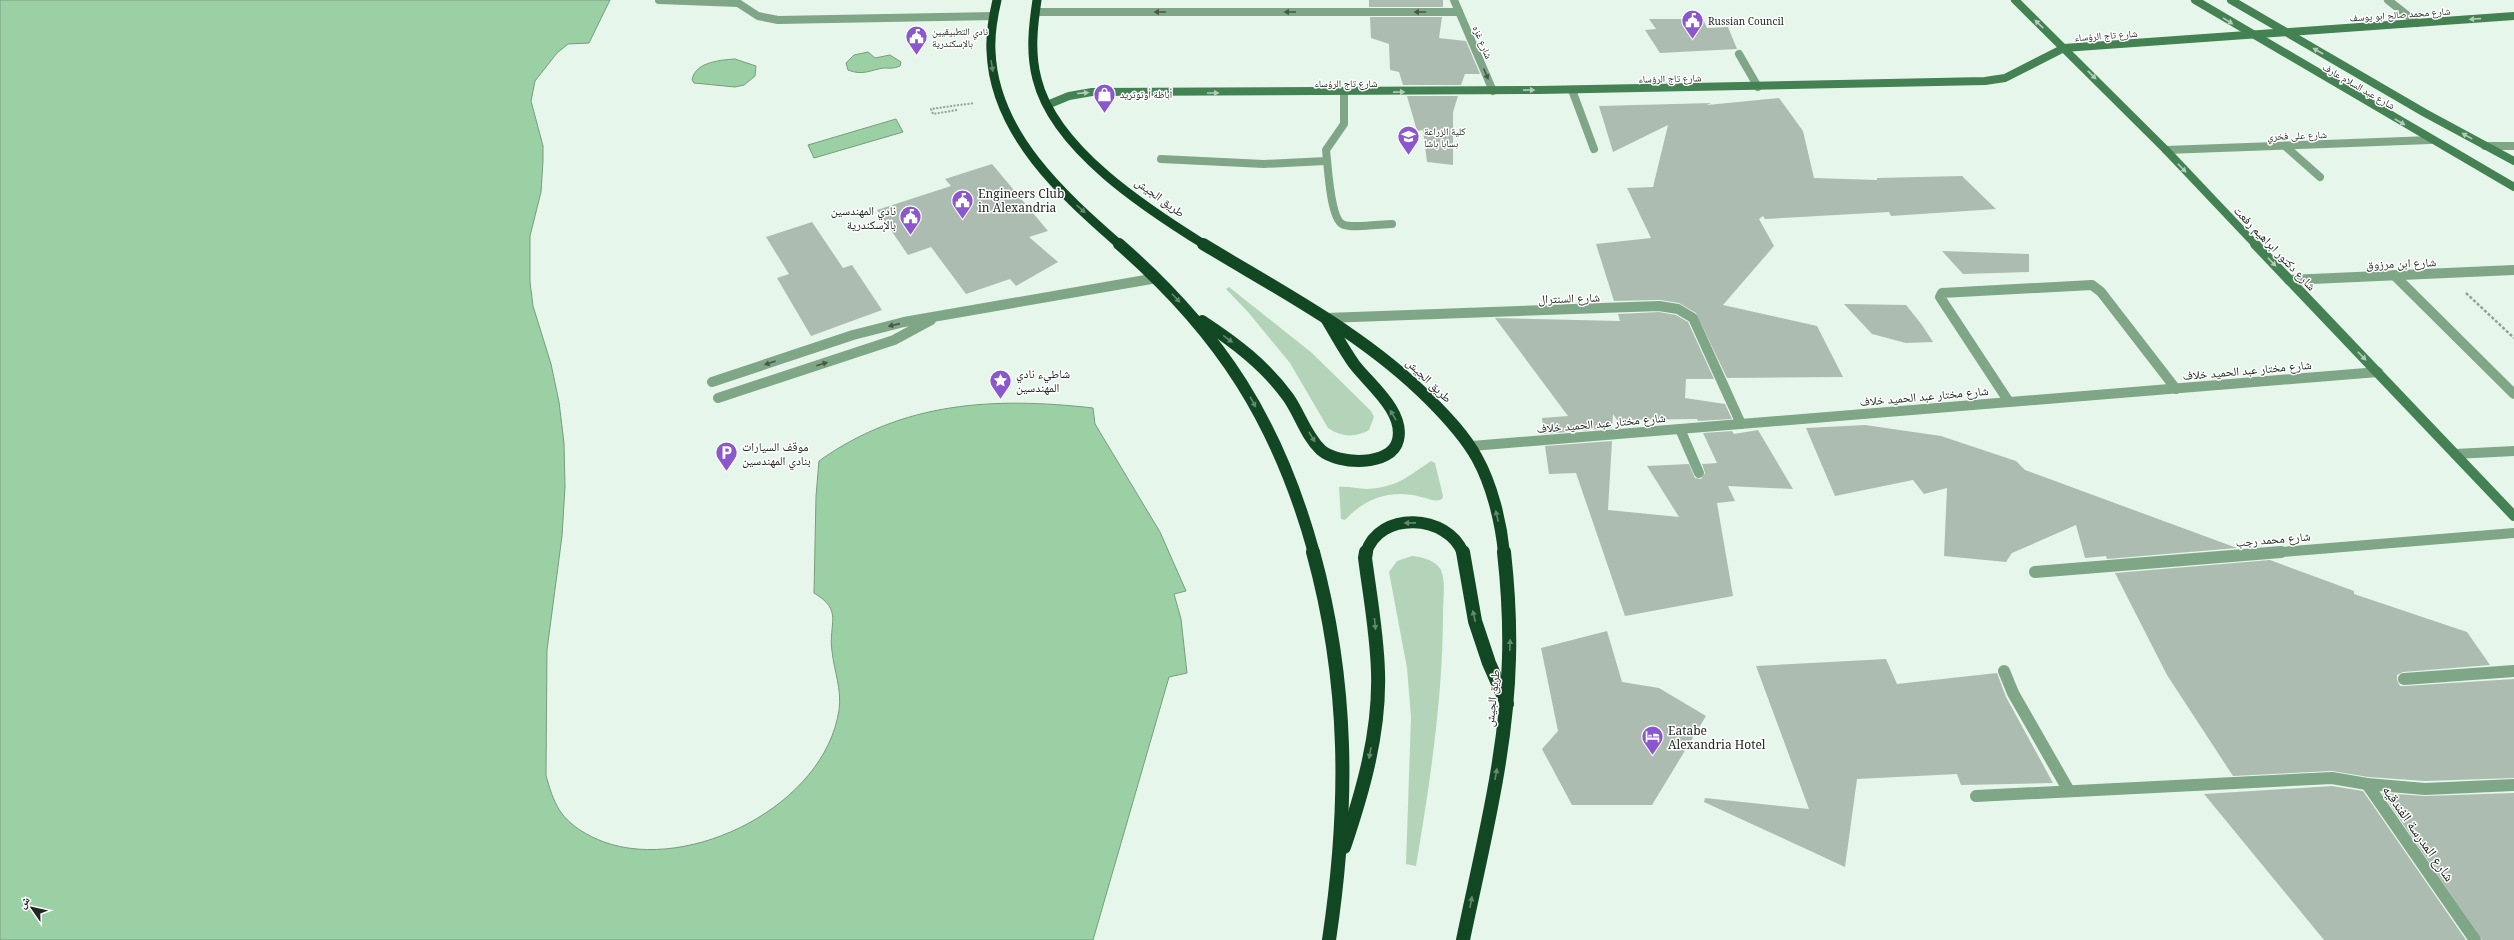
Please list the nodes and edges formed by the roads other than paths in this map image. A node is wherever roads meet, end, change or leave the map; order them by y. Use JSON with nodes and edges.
{"nodes":[{"id":1,"x":659,"y":0,"type":"edge"},
{"id":2,"x":997,"y":0,"type":"edge"},
{"id":3,"x":1454,"y":0,"type":"edge"},
{"id":4,"x":2015,"y":0,"type":"edge"},
{"id":5,"x":2195,"y":0,"type":"edge"},
{"id":6,"x":2231,"y":0,"type":"edge"},
{"id":7,"x":2388,"y":0,"type":"edge"},
{"id":8,"x":1036,"y":6,"type":"edge"},
{"id":9,"x":1460,"y":12,"type":"junction"},
{"id":10,"x":994,"y":16,"type":"junction"},
{"id":11,"x":2514,"y":16,"type":"edge"},
{"id":12,"x":2417,"y":23,"type":"junction"},
{"id":13,"x":2288,"y":33,"type":"junction"},
{"id":14,"x":2252,"y":35,"type":"junction"},
{"id":15,"x":2064,"y":48,"type":"junction"},
{"id":16,"x":1739,"y":54,"type":"dead end"},
{"id":17,"x":1758,"y":87,"type":"junction"},
{"id":18,"x":1572,"y":90,"type":"junction"},
{"id":19,"x":1494,"y":91,"type":"junction"},
{"id":20,"x":1344,"y":93,"type":"junction"},
{"id":21,"x":1047,"y":106,"type":"junction"},
{"id":22,"x":2430,"y":140,"type":"junction"},
{"id":23,"x":2285,"y":146,"type":"junction"},
{"id":24,"x":2485,"y":146,"type":"junction"},
{"id":25,"x":2514,"y":146,"type":"edge"},
{"id":26,"x":1594,"y":149,"type":"dead end"},
{"id":27,"x":2166,"y":150,"type":"junction"},
{"id":28,"x":1161,"y":159,"type":"dead end"},
{"id":29,"x":2514,"y":161,"type":"edge"},
{"id":30,"x":1326,"y":162,"type":"junction"},
{"id":31,"x":2320,"y":177,"type":"dead end"},
{"id":32,"x":2514,"y":187,"type":"edge"},
{"id":33,"x":1392,"y":224,"type":"dead end"},
{"id":34,"x":2514,"y":270,"type":"edge"},
{"id":35,"x":2394,"y":275,"type":"junction"},
{"id":36,"x":1157,"y":278,"type":"junction"},
{"id":37,"x":2289,"y":280,"type":"junction"},
{"id":38,"x":1196,"y":318,"type":"junction"},
{"id":39,"x":1326,"y":318,"type":"junction"},
{"id":40,"x":932,"y":319,"type":"junction"},
{"id":41,"x":2378,"y":372,"type":"junction"},
{"id":42,"x":712,"y":382,"type":"dead end"},
{"id":43,"x":2176,"y":389,"type":"junction"},
{"id":44,"x":2514,"y":394,"type":"edge"},
{"id":45,"x":718,"y":398,"type":"dead end"},
{"id":46,"x":2009,"y":402,"type":"junction"},
{"id":47,"x":1741,"y":424,"type":"junction"},
{"id":48,"x":1680,"y":429,"type":"junction"},
{"id":49,"x":1472,"y":446,"type":"junction"},
{"id":50,"x":2514,"y":451,"type":"edge"},
{"id":51,"x":2455,"y":454,"type":"junction"},
{"id":52,"x":1698,"y":473,"type":"dead end"},
{"id":53,"x":2514,"y":516,"type":"edge"},
{"id":54,"x":2514,"y":533,"type":"edge"},
{"id":55,"x":2035,"y":572,"type":"dead end"},
{"id":56,"x":2004,"y":671,"type":"dead end"},
{"id":57,"x":2514,"y":671,"type":"edge"},
{"id":58,"x":2404,"y":679,"type":"dead end"},
{"id":59,"x":1508,"y":705,"type":"junction"},
{"id":60,"x":2367,"y":784,"type":"junction"},
{"id":61,"x":2514,"y":786,"type":"edge"},
{"id":62,"x":2069,"y":791,"type":"junction"},
{"id":63,"x":1976,"y":796,"type":"dead end"},
{"id":64,"x":1339,"y":861,"type":"junction"},
{"id":65,"x":1329,"y":940,"type":"edge"},
{"id":66,"x":1463,"y":940,"type":"edge"},
{"id":67,"x":2475,"y":940,"type":"edge"}],
"edges":[{"from":1,"to":10,"type":"street"},
{"from":2,"to":10,"type":"highway"},
{"from":3,"to":9,"type":"street","name":"شارع غزه"},
{"from":15,"to":4,"type":"street","name":"شارع دكتور ابراهيم رفعت","one_way":true},
{"from":5,"to":14,"type":"street","name":"شارع عبد السلام عارف","one_way":true},
{"from":6,"to":13,"type":"street","name":"شارع عبد السلام عارف"},
{"from":7,"to":12,"type":"street"},
{"from":9,"to":8,"type":"street","one_way":true},
{"from":8,"to":21,"type":"highway","name":"طريق الجيش"},
{"from":9,"to":19,"type":"street","name":"شارع غزه","one_way":true},
{"from":10,"to":36,"type":"highway","one_way":true},
{"from":11,"to":12,"type":"street","name":"شارع محمد صالح ابو يوسف","one_way":true},
{"from":12,"to":13,"type":"street","name":"شارع محمد صالح ابو يوسف"},
{"from":13,"to":14,"type":"street","name":"شارع تاج الرؤساء"},
{"from":24,"to":13,"type":"street","name":"شارع عبد السلام عارف","one_way":true},
{"from":14,"to":15,"type":"street","name":"شارع تاج الرؤساء"},
{"from":14,"to":22,"type":"street","name":"شارع عبد السلام عارف","one_way":true},
{"from":15,"to":17,"type":"street","name":"شارع تاج الرؤساء"},
{"from":15,"to":27,"type":"street","name":"شارع دكتور ابراهيم رفعت","one_way":true},
{"from":16,"to":17,"type":"street"},
{"from":17,"to":18,"type":"street","name":"شارع تاج الرؤساء"},
{"from":19,"to":18,"type":"street","name":"شارع تاج الرؤساء","one_way":true},
{"from":18,"to":26,"type":"street"},
{"from":20,"to":19,"type":"street","name":"شارع تاج الرؤساء","one_way":true},
{"from":21,"to":20,"type":"street","name":"شارع تاج الرؤساء","one_way":true},
{"from":20,"to":30,"type":"street"},
{"from":21,"to":39,"type":"highway","name":"طريق الجيش"},
{"from":22,"to":23,"type":"street","name":"شارع على فخري"},
{"from":22,"to":32,"type":"street","name":"شارع عبد السلام عارف"},
{"from":23,"to":27,"type":"street","name":"شارع على فخري"},
{"from":23,"to":31,"type":"street"},
{"from":24,"to":25,"type":"street"},
{"from":24,"to":29,"type":"street","name":"شارع عبد السلام عارف"},
{"from":27,"to":37,"type":"street","name":"شارع دكتور ابراهيم رفعت","one_way":true},
{"from":28,"to":30,"type":"street"},
{"from":30,"to":33,"type":"street"},
{"from":34,"to":35,"type":"street","name":"شارع ابن مرزوق"},
{"from":35,"to":37,"type":"street","name":"شارع ابن مرزوق"},
{"from":35,"to":44,"type":"street"},
{"from":36,"to":38,"type":"highway","one_way":true},
{"from":36,"to":40,"type":"street"},
{"from":37,"to":41,"type":"street","name":"شارع دكتور ابراهيم رفعت","one_way":true},
{"from":38,"to":39,"type":"highway","one_way":true},
{"from":38,"to":64,"type":"highway","one_way":true},
{"from":39,"to":47,"type":"street","name":"شارع السنترال"},
{"from":39,"to":49,"type":"highway","name":"طريق الجيش"},
{"from":40,"to":42,"type":"street","one_way":true},
{"from":45,"to":40,"type":"street","one_way":true},
{"from":41,"to":43,"type":"street","name":"شارع مختار عبد الحميد خلاف"},
{"from":41,"to":51,"type":"street","name":"شارع دكتور ابراهيم رفعت"},
{"from":43,"to":46,"type":"street","name":"شارع مختار عبد الحميد خلاف"},
{"from":43,"to":46,"type":"street"},
{"from":46,"to":47,"type":"street","name":"شارع مختار عبد الحميد خلاف"},
{"from":47,"to":48,"type":"street","name":"شارع مختار عبد الحميد خلاف"},
{"from":48,"to":49,"type":"street","name":"شارع مختار عبد الحميد خلاف"},
{"from":48,"to":52,"type":"street"},
{"from":59,"to":49,"type":"highway","name":"طريق الجيش","one_way":true},
{"from":50,"to":51,"type":"street"},
{"from":51,"to":53,"type":"street","name":"شارع دكتور ابراهيم رفعت"},
{"from":54,"to":55,"type":"street","name":"شارع محمد رجب"},
{"from":56,"to":62,"type":"street"},
{"from":57,"to":58,"type":"street"},
{"from":59,"to":64,"type":"highway","one_way":true},
{"from":66,"to":59,"type":"highway","name":"طريق الجيش","one_way":true},
{"from":60,"to":61,"type":"street","name":"شارع المدرسة الفندقيه"},
{"from":60,"to":62,"type":"street"},
{"from":60,"to":67,"type":"street","name":"شارع المدرسة الفندقيه"},
{"from":62,"to":63,"type":"street"},
{"from":64,"to":65,"type":"highway"}]}
